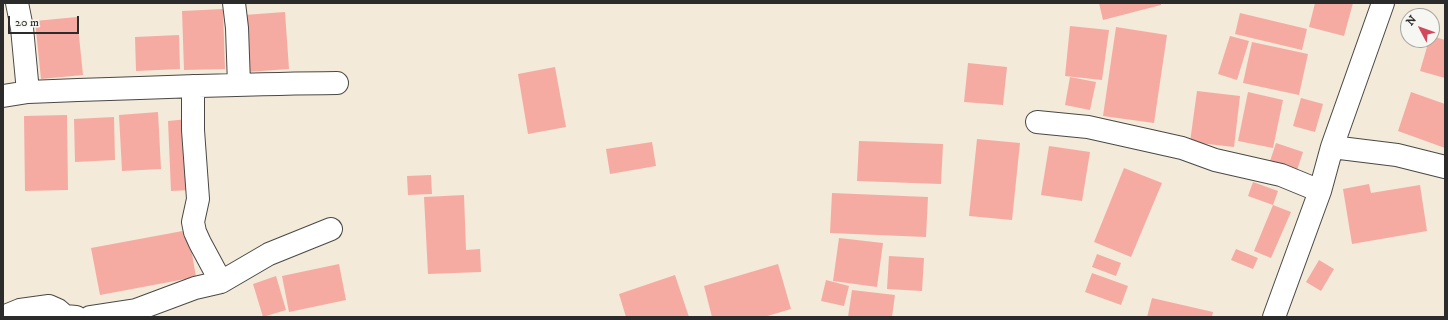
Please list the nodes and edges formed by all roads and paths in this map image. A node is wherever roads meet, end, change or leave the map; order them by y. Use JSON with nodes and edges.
{"nodes":[{"id":1,"x":17,"y":3,"type":"edge"},
{"id":2,"x":234,"y":3,"type":"edge"},
{"id":3,"x":1382,"y":3,"type":"edge"},
{"id":4,"x":337,"y":83,"type":"dead end"},
{"id":5,"x":239,"y":84,"type":"junction"},
{"id":6,"x":193,"y":86,"type":"junction"},
{"id":7,"x":28,"y":92,"type":"junction"},
{"id":8,"x":3,"y":96,"type":"edge"},
{"id":9,"x":1037,"y":122,"type":"dead end"},
{"id":10,"x":1332,"y":146,"type":"junction"},
{"id":11,"x":1445,"y":167,"type":"edge"},
{"id":12,"x":1320,"y":191,"type":"junction"},
{"id":13,"x":331,"y":229,"type":"dead end"},
{"id":14,"x":221,"y":282,"type":"junction"},
{"id":15,"x":3,"y":316,"type":"edge"},
{"id":16,"x":76,"y":317,"type":"edge"},
{"id":17,"x":90,"y":317,"type":"edge"},
{"id":18,"x":1274,"y":317,"type":"edge"}],
"edges":[{"from":1,"to":7,"type":"street"},
{"from":2,"to":5,"type":"street"},
{"from":3,"to":10,"type":"street"},
{"from":4,"to":5,"type":"street"},
{"from":5,"to":6,"type":"street"},
{"from":6,"to":7,"type":"street"},
{"from":6,"to":14,"type":"street"},
{"from":7,"to":8,"type":"street"},
{"from":9,"to":12,"type":"street"},
{"from":10,"to":11,"type":"street"},
{"from":10,"to":12,"type":"street"},
{"from":12,"to":18,"type":"street"},
{"from":13,"to":14,"type":"street"},
{"from":14,"to":17,"type":"street"},
{"from":15,"to":16,"type":"street"}]}
